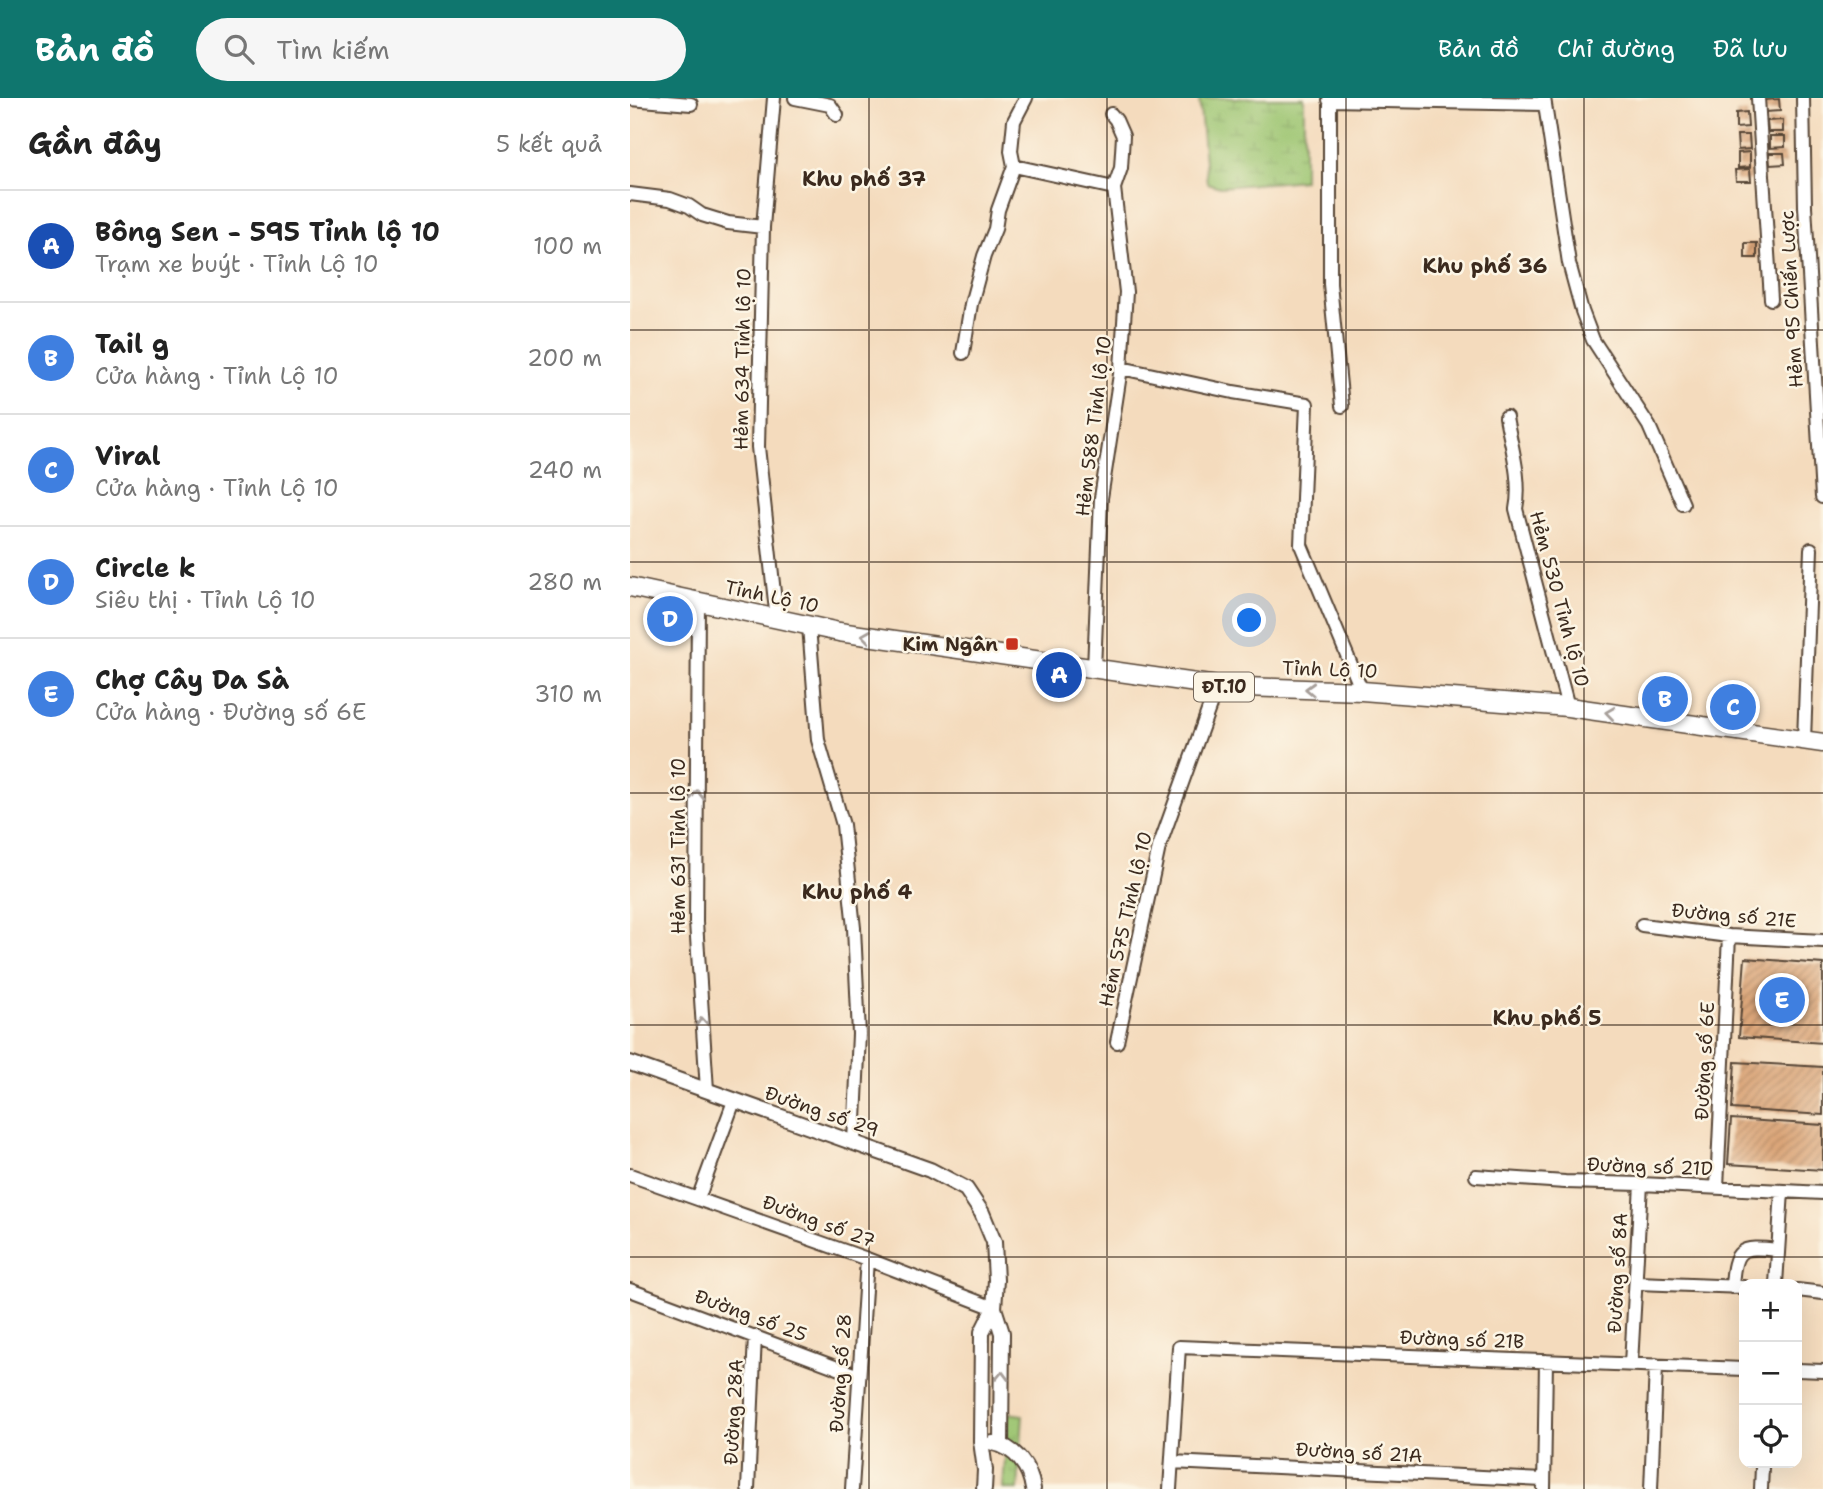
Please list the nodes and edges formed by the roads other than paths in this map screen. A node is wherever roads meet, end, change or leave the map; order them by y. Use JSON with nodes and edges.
{"nodes":[{"id":1,"x":774,"y":98,"type":"edge"},
{"id":2,"x":795,"y":98,"type":"edge"},
{"id":3,"x":1026,"y":98,"type":"edge"},
{"id":4,"x":1758,"y":98,"type":"edge"},
{"id":5,"x":1803,"y":98,"type":"edge"},
{"id":6,"x":630,"y":99,"type":"edge"},
{"id":7,"x":1329,"y":99,"type":"edge"},
{"id":8,"x":1544,"y":101,"type":"edge"},
{"id":9,"x":691,"y":104,"type":"dead end"},
{"id":10,"x":1111,"y":114,"type":"dead end"},
{"id":11,"x":837,"y":115,"type":"dead end"},
{"id":12,"x":1014,"y":166,"type":"junction"},
{"id":13,"x":1114,"y":188,"type":"junction"},
{"id":14,"x":630,"y":194,"type":"edge"},
{"id":15,"x":763,"y":226,"type":"junction"},
{"id":16,"x":1771,"y":299,"type":"dead end"},
{"id":17,"x":963,"y":352,"type":"dead end"},
{"id":18,"x":1121,"y":368,"type":"junction"},
{"id":19,"x":1342,"y":406,"type":"dead end"},
{"id":20,"x":1506,"y":417,"type":"dead end"},
{"id":21,"x":1822,"y":497,"type":"edge"},
{"id":22,"x":1684,"y":504,"type":"dead end"},
{"id":23,"x":1811,"y":549,"type":"dead end"},
{"id":24,"x":630,"y":587,"type":"edge"},
{"id":25,"x":698,"y":602,"type":"junction"},
{"id":26,"x":778,"y":620,"type":"junction"},
{"id":27,"x":809,"y":626,"type":"junction"},
{"id":28,"x":1094,"y":669,"type":"junction"},
{"id":29,"x":1217,"y":686,"type":"junction"},
{"id":30,"x":1362,"y":691,"type":"junction"},
{"id":31,"x":1569,"y":707,"type":"junction"},
{"id":32,"x":1804,"y":740,"type":"junction"},
{"id":33,"x":1823,"y":743,"type":"edge"},
{"id":34,"x":1642,"y":926,"type":"dead end"},
{"id":35,"x":1729,"y":936,"type":"junction"},
{"id":36,"x":1823,"y":941,"type":"edge"},
{"id":37,"x":1117,"y":1042,"type":"dead end"},
{"id":38,"x":630,"y":1063,"type":"edge"},
{"id":39,"x":707,"y":1090,"type":"junction"},
{"id":40,"x":734,"y":1101,"type":"junction"},
{"id":41,"x":854,"y":1142,"type":"junction"},
{"id":42,"x":630,"y":1175,"type":"edge"},
{"id":43,"x":1476,"y":1176,"type":"dead end"},
{"id":44,"x":1641,"y":1184,"type":"junction"},
{"id":45,"x":1717,"y":1187,"type":"junction"},
{"id":46,"x":1782,"y":1191,"type":"junction"},
{"id":47,"x":1823,"y":1193,"type":"edge"},
{"id":48,"x":698,"y":1199,"type":"junction"},
{"id":49,"x":1777,"y":1250,"type":"junction"},
{"id":50,"x":867,"y":1259,"type":"junction"},
{"id":51,"x":1776,"y":1279,"type":"edge"},
{"id":52,"x":1636,"y":1283,"type":"junction"},
{"id":53,"x":1738,"y":1287,"type":"edge"},
{"id":54,"x":630,"y":1290,"type":"edge"},
{"id":55,"x":1802,"y":1291,"type":"edge"},
{"id":56,"x":1823,"y":1293,"type":"edge"},
{"id":57,"x":994,"y":1308,"type":"junction"},
{"id":58,"x":755,"y":1336,"type":"junction"},
{"id":59,"x":1546,"y":1361,"type":"junction"},
{"id":60,"x":1631,"y":1364,"type":"junction"},
{"id":61,"x":1656,"y":1365,"type":"junction"},
{"id":62,"x":1739,"y":1369,"type":"edge"},
{"id":63,"x":1802,"y":1370,"type":"edge"},
{"id":64,"x":1823,"y":1371,"type":"edge"},
{"id":65,"x":859,"y":1376,"type":"junction"},
{"id":66,"x":981,"y":1441,"type":"junction"},
{"id":67,"x":1001,"y":1444,"type":"junction"},
{"id":68,"x":1172,"y":1462,"type":"junction"},
{"id":69,"x":1762,"y":1468,"type":"edge"},
{"id":70,"x":1435,"y":1475,"type":"junction"},
{"id":71,"x":1544,"y":1485,"type":"edge"},
{"id":72,"x":748,"y":1489,"type":"edge"},
{"id":73,"x":852,"y":1489,"type":"edge"},
{"id":74,"x":984,"y":1489,"type":"edge"},
{"id":75,"x":1033,"y":1489,"type":"edge"},
{"id":76,"x":1171,"y":1489,"type":"edge"},
{"id":77,"x":1434,"y":1489,"type":"edge"},
{"id":78,"x":1651,"y":1489,"type":"edge"},
{"id":79,"x":1761,"y":1489,"type":"edge"}],
"edges":[{"from":1,"to":15,"type":"street","name":"Hẻm 634 Tỉnh lộ 10"},
{"from":2,"to":11,"type":"street"},
{"from":3,"to":12,"type":"street"},
{"from":4,"to":16,"type":"street"},
{"from":5,"to":21,"type":"street","name":"Hẻm 95 Chiến Lược"},
{"from":6,"to":9,"type":"street"},
{"from":7,"to":8,"type":"street"},
{"from":7,"to":19,"type":"street"},
{"from":8,"to":22,"type":"street"},
{"from":10,"to":13,"type":"street","name":"Hẻm 588 Tỉnh lộ 10"},
{"from":12,"to":13,"type":"street"},
{"from":12,"to":17,"type":"street"},
{"from":13,"to":18,"type":"street","name":"Hẻm 588 Tỉnh lộ 10"},
{"from":14,"to":15,"type":"street"},
{"from":15,"to":26,"type":"street","name":"Hẻm 634 Tỉnh lộ 10"},
{"from":18,"to":28,"type":"street","name":"Hẻm 588 Tỉnh lộ 10"},
{"from":18,"to":30,"type":"street"},
{"from":20,"to":31,"type":"street","name":"Hẻm 530 Tỉnh lộ 10"},
{"from":23,"to":32,"type":"street"},
{"from":24,"to":25,"type":"main road","name":"Tỉnh Lộ 10","number":"ĐT.10"},
{"from":25,"to":26,"type":"main road","name":"Tỉnh Lộ 10","number":"ĐT.10"},
{"from":39,"to":25,"type":"street","name":"Hẻm 631 Tỉnh lộ 10","one_way":true},
{"from":26,"to":27,"type":"main road","name":"Tỉnh Lộ 10","number":"ĐT.10"},
{"from":28,"to":27,"type":"main road","name":"Tỉnh Lộ 10","number":"ĐT.10","one_way":true},
{"from":27,"to":41,"type":"street"},
{"from":28,"to":29,"type":"main road","name":"Tỉnh Lộ 10","number":"ĐT.10"},
{"from":30,"to":29,"type":"main road","name":"Tỉnh Lộ 10","number":"ĐT.10","one_way":true},
{"from":29,"to":37,"type":"street","name":"Hẻm 575 Tỉnh lộ 10"},
{"from":30,"to":31,"type":"main road","name":"Tỉnh Lộ 10","number":"ĐT.10"},
{"from":32,"to":31,"type":"main road","name":"Tỉnh Lộ 10","number":"ĐT.10","one_way":true},
{"from":32,"to":33,"type":"main road","name":"Tỉnh Lộ 10","number":"ĐT.10"},
{"from":34,"to":35,"type":"street","name":"Đường số 21E"},
{"from":35,"to":36,"type":"street","name":"Đường số 21E"},
{"from":35,"to":45,"type":"street","name":"Đường số 6E"},
{"from":38,"to":39,"type":"street","name":"Đường số 29"},
{"from":39,"to":40,"type":"street","name":"Đường số 29"},
{"from":40,"to":41,"type":"street","name":"Đường số 29"},
{"from":40,"to":48,"type":"street"},
{"from":41,"to":57,"type":"street","name":"Đường số 29"},
{"from":42,"to":48,"type":"street","name":"Đường số 27"},
{"from":43,"to":44,"type":"street","name":"Đường số 21D"},
{"from":44,"to":45,"type":"street","name":"Đường số 21D"},
{"from":44,"to":52,"type":"street","name":"Đường số 8A"},
{"from":45,"to":46,"type":"street","name":"Đường số 21D"},
{"from":46,"to":47,"type":"street","name":"Đường số 21D"},
{"from":46,"to":49,"type":"street"},
{"from":48,"to":50,"type":"street","name":"Đường số 27"},
{"from":49,"to":51,"type":"street"},
{"from":49,"to":53,"type":"street"},
{"from":50,"to":57,"type":"street","name":"Đường số 27"},
{"from":50,"to":65,"type":"street","name":"Đường số 28"},
{"from":52,"to":53,"type":"street"},
{"from":52,"to":60,"type":"street","name":"Đường số 8A"},
{"from":54,"to":58,"type":"street","name":"Đường số 25"},
{"from":55,"to":56,"type":"street"},
{"from":57,"to":66,"type":"street"},
{"from":67,"to":57,"type":"street","one_way":true},
{"from":58,"to":65,"type":"street","name":"Đường số 25"},
{"from":58,"to":72,"type":"street","name":"Đường 28A"},
{"from":59,"to":60,"type":"street","name":"Đường số 21B"},
{"from":59,"to":68,"type":"street","name":"Đường số 21B"},
{"from":59,"to":71,"type":"street"},
{"from":60,"to":61,"type":"street","name":"Đường số 21B"},
{"from":61,"to":62,"type":"street","name":"Đường số 21B"},
{"from":61,"to":78,"type":"street"},
{"from":63,"to":64,"type":"street"},
{"from":65,"to":73,"type":"street","name":"Đường số 28"},
{"from":66,"to":67,"type":"street"},
{"from":66,"to":74,"type":"street"},
{"from":67,"to":75,"type":"street"},
{"from":68,"to":70,"type":"street","name":"Đường số 21A"},
{"from":68,"to":76,"type":"street"},
{"from":69,"to":79,"type":"street"},
{"from":70,"to":71,"type":"street","name":"Đường số 21A"},
{"from":70,"to":77,"type":"street"}]}
